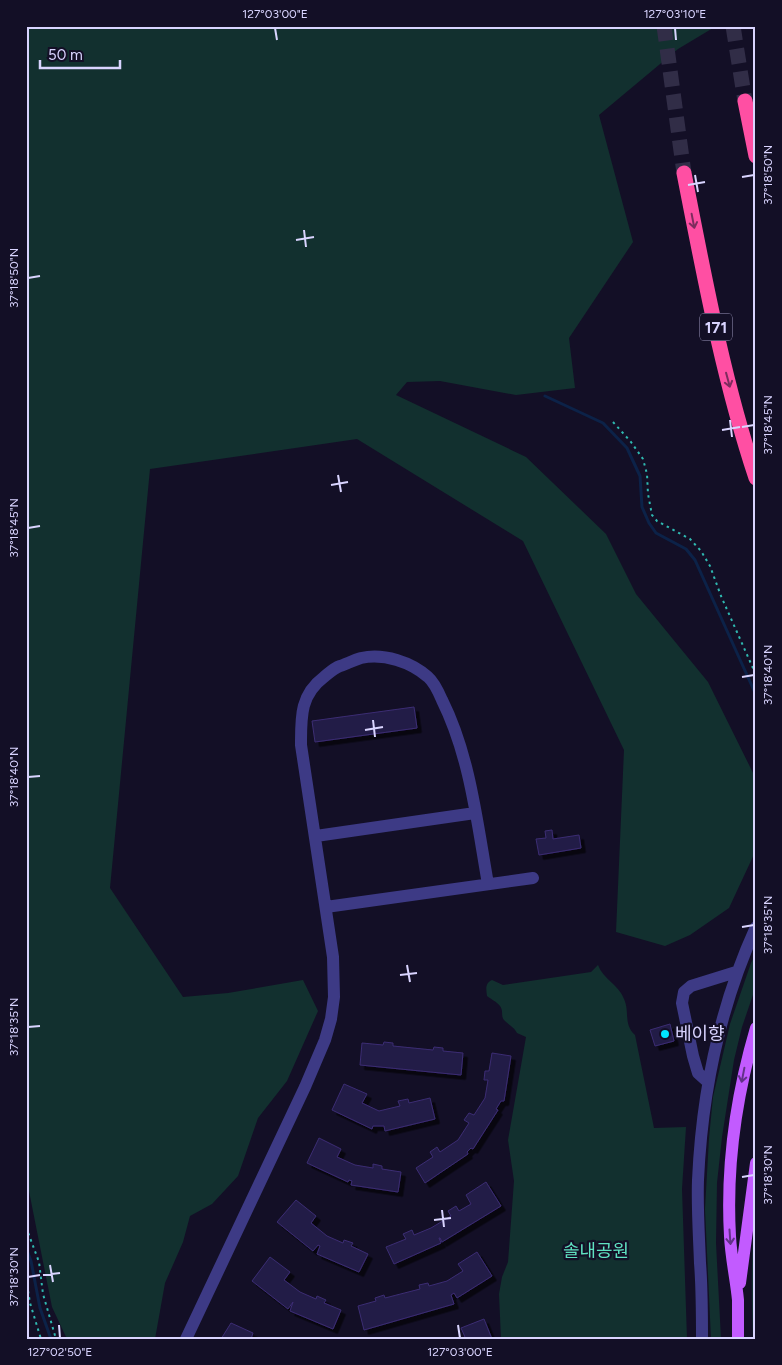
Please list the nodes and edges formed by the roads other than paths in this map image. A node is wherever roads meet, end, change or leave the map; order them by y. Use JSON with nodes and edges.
{"nodes":[{"id":1,"x":745,"y":101,"type":"tunnel mouth"},
{"id":2,"x":756,"y":156,"type":"edge"},
{"id":3,"x":684,"y":173,"type":"tunnel mouth"},
{"id":4,"x":756,"y":478,"type":"edge"},
{"id":5,"x":475,"y":813,"type":"junction"},
{"id":6,"x":316,"y":836,"type":"junction"},
{"id":7,"x":533,"y":878,"type":"dead end"},
{"id":8,"x":488,"y":884,"type":"junction"},
{"id":9,"x":326,"y":907,"type":"junction"},
{"id":10,"x":756,"y":927,"type":"edge"},
{"id":11,"x":736,"y":972,"type":"junction"},
{"id":12,"x":756,"y":1028,"type":"edge"},
{"id":13,"x":708,"y":1082,"type":"junction"},
{"id":14,"x":756,"y":1163,"type":"edge"},
{"id":15,"x":738,"y":1300,"type":"junction"},
{"id":16,"x":186,"y":1339,"type":"edge"},
{"id":17,"x":702,"y":1339,"type":"edge"},
{"id":18,"x":738,"y":1339,"type":"edge"}],
"edges":[{"from":1,"to":2,"type":"highway"},
{"from":3,"to":4,"type":"highway","number":"171","one_way":true},
{"from":5,"to":6,"type":"street"},
{"from":5,"to":6,"type":"street"},
{"from":5,"to":8,"type":"street"},
{"from":6,"to":9,"type":"street"},
{"from":7,"to":8,"type":"street"},
{"from":8,"to":9,"type":"street"},
{"from":9,"to":16,"type":"street"},
{"from":10,"to":11,"type":"street"},
{"from":11,"to":13,"type":"street"},
{"from":11,"to":13,"type":"street"},
{"from":12,"to":15,"type":"main road","one_way":true},
{"from":13,"to":17,"type":"street"},
{"from":14,"to":15,"type":"main road"},
{"from":15,"to":18,"type":"main road"}]}
